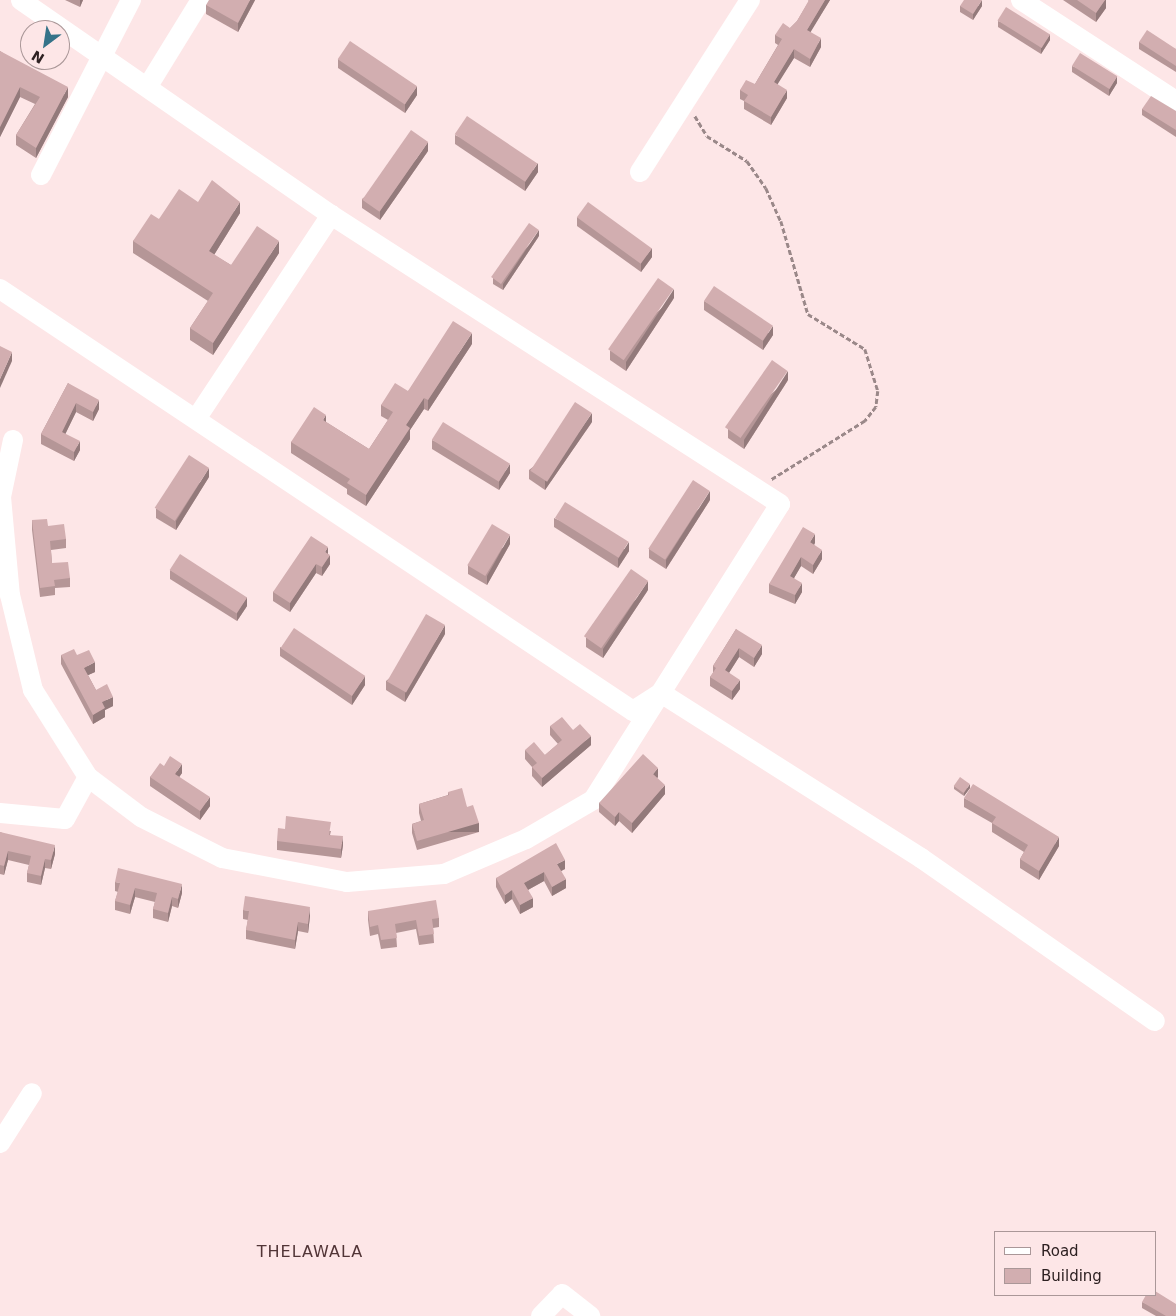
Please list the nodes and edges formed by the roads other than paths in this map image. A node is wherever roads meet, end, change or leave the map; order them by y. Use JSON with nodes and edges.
{"nodes":[{"id":1,"x":21,"y":0,"type":"edge"},
{"id":2,"x":131,"y":0,"type":"edge"},
{"id":3,"x":201,"y":0,"type":"edge"},
{"id":4,"x":750,"y":0,"type":"edge"},
{"id":5,"x":1021,"y":0,"type":"edge"},
{"id":6,"x":103,"y":54,"type":"junction"},
{"id":7,"x":148,"y":86,"type":"junction"},
{"id":8,"x":1176,"y":101,"type":"edge"},
{"id":9,"x":640,"y":172,"type":"dead end"},
{"id":10,"x":41,"y":175,"type":"dead end"},
{"id":11,"x":331,"y":215,"type":"junction"},
{"id":12,"x":0,"y":290,"type":"edge"},
{"id":13,"x":196,"y":419,"type":"junction"},
{"id":14,"x":13,"y":440,"type":"dead end"},
{"id":15,"x":661,"y":693,"type":"junction"},
{"id":16,"x":88,"y":777,"type":"junction"},
{"id":17,"x":0,"y":813,"type":"edge"},
{"id":18,"x":1155,"y":1021,"type":"dead end"},
{"id":19,"x":32,"y":1093,"type":"dead end"},
{"id":20,"x":0,"y":1143,"type":"edge"},
{"id":21,"x":541,"y":1316,"type":"edge"},
{"id":22,"x":590,"y":1316,"type":"edge"}],
"edges":[{"from":1,"to":6,"type":"street"},
{"from":2,"to":6,"type":"street"},
{"from":3,"to":7,"type":"street"},
{"from":4,"to":9,"type":"street"},
{"from":5,"to":8,"type":"street"},
{"from":6,"to":7,"type":"street"},
{"from":6,"to":10,"type":"street"},
{"from":7,"to":11,"type":"street"},
{"from":11,"to":13,"type":"street"},
{"from":11,"to":15,"type":"street"},
{"from":12,"to":13,"type":"street"},
{"from":13,"to":15,"type":"street"},
{"from":14,"to":16,"type":"street"},
{"from":15,"to":16,"type":"street"},
{"from":15,"to":18,"type":"street"},
{"from":16,"to":17,"type":"street"},
{"from":19,"to":20,"type":"street"},
{"from":21,"to":22,"type":"street"}]}
